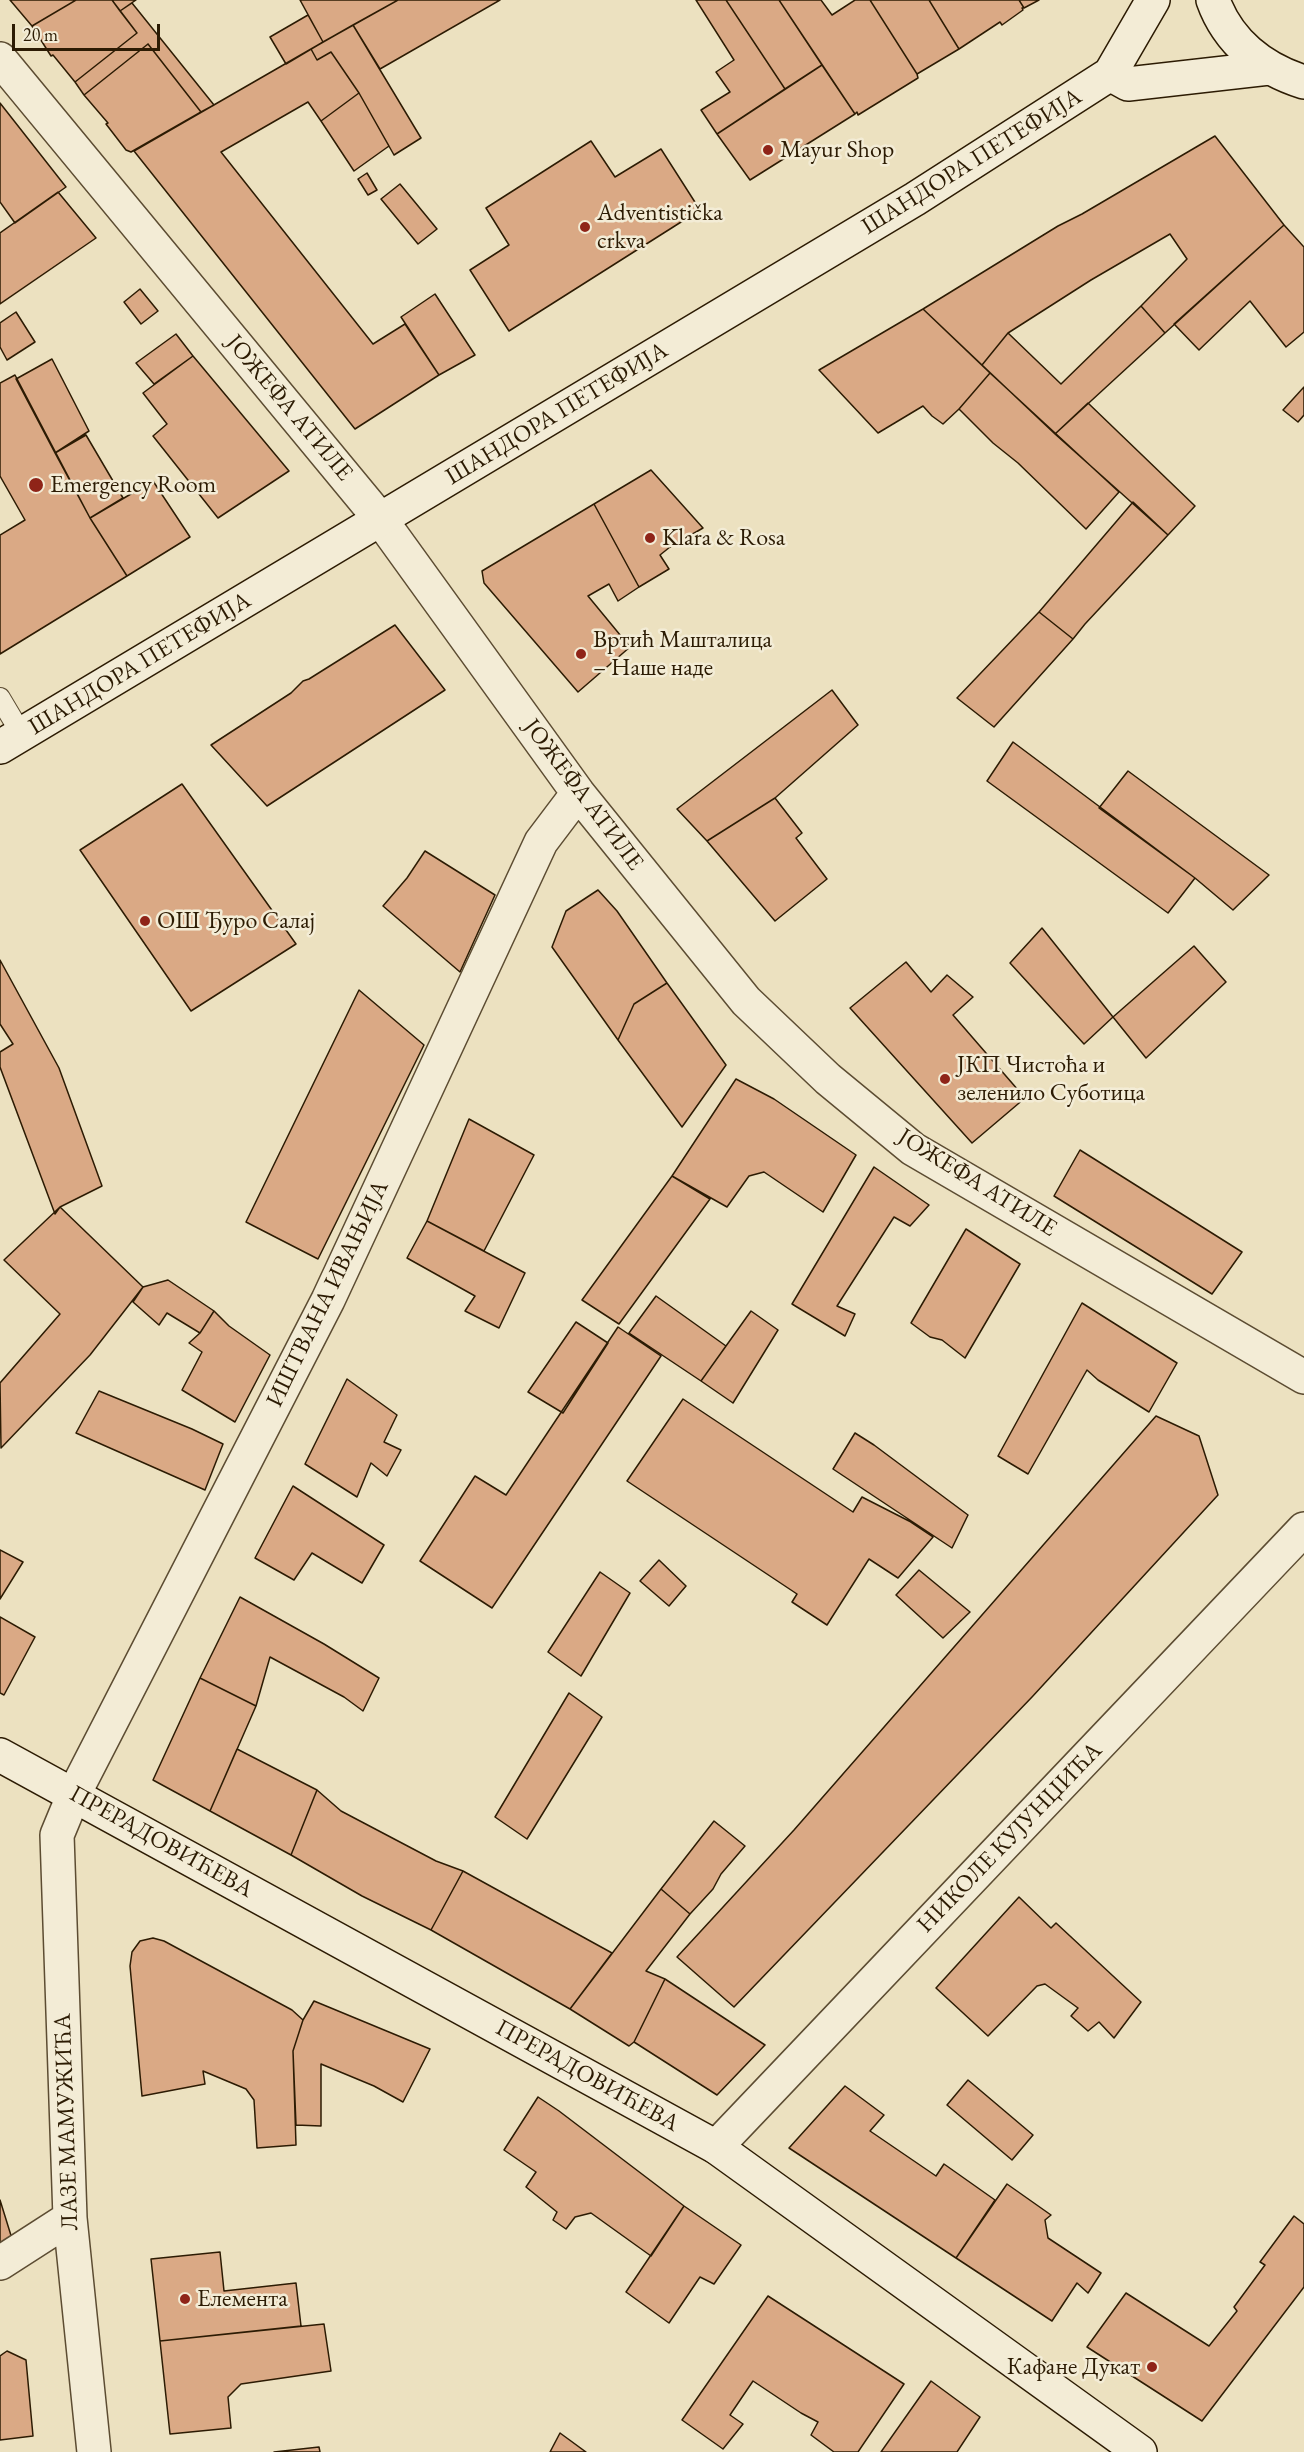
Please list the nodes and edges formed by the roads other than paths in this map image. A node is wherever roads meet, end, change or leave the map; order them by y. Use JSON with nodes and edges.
{"nodes":[{"id":1,"x":1153,"y":0,"type":"edge"},
{"id":2,"x":1213,"y":0,"type":"edge"},
{"id":3,"x":0,"y":59,"type":"edge"},
{"id":4,"x":1269,"y":68,"type":"junction"},
{"id":5,"x":1110,"y":74,"type":"junction"},
{"id":6,"x":1304,"y":86,"type":"edge"},
{"id":7,"x":381,"y":520,"type":"junction"},
{"id":8,"x":0,"y":698,"type":"edge"},
{"id":9,"x":11,"y":741,"type":"edge"},
{"id":10,"x":578,"y":793,"type":"junction"},
{"id":11,"x":1304,"y":1377,"type":"edge"},
{"id":12,"x":1304,"y":1529,"type":"edge"},
{"id":13,"x":0,"y":1755,"type":"edge"},
{"id":14,"x":74,"y":1794,"type":"junction"},
{"id":15,"x":716,"y":2147,"type":"junction"},
{"id":16,"x":70,"y":2218,"type":"junction"},
{"id":17,"x":0,"y":2263,"type":"edge"},
{"id":18,"x":94,"y":2452,"type":"edge"},
{"id":19,"x":1140,"y":2452,"type":"edge"}],
"edges":[{"from":1,"to":5,"type":"street","name":"ШАНДОРА ПЕТЕФИЈА"},
{"from":2,"to":4,"type":"street"},
{"from":3,"to":7,"type":"street","name":"ЈОЖЕФА АТИЛЕ"},
{"from":4,"to":5,"type":"street"},
{"from":4,"to":6,"type":"street"},
{"from":5,"to":7,"type":"street","name":"ШАНДОРА ПЕТЕФИЈА"},
{"from":7,"to":9,"type":"street","name":"ШАНДОРА ПЕТЕФИЈА"},
{"from":7,"to":10,"type":"street","name":"ЈОЖЕФА АТИЛЕ"},
{"from":8,"to":9,"type":"lane"},
{"from":10,"to":11,"type":"street","name":"ЈОЖЕФА АТИЛЕ"},
{"from":10,"to":14,"type":"street","name":"ИШТВАНА ИВАЊИЈА"},
{"from":12,"to":15,"type":"street","name":"НИКОЛЕ КУЈУНЏИЋА"},
{"from":13,"to":14,"type":"street","name":"ПРЕРАДОВИЋЕВА"},
{"from":14,"to":15,"type":"street","name":"ПРЕРАДОВИЋЕВА"},
{"from":14,"to":16,"type":"street","name":"ЛАЗЕ МАМУЖИЋА"},
{"from":15,"to":19,"type":"street","name":"ПРЕРАДОВИЋЕВА"},
{"from":16,"to":17,"type":"street"},
{"from":16,"to":18,"type":"street","name":"ЛАЗЕ МАМУЖИЋА"}]}
